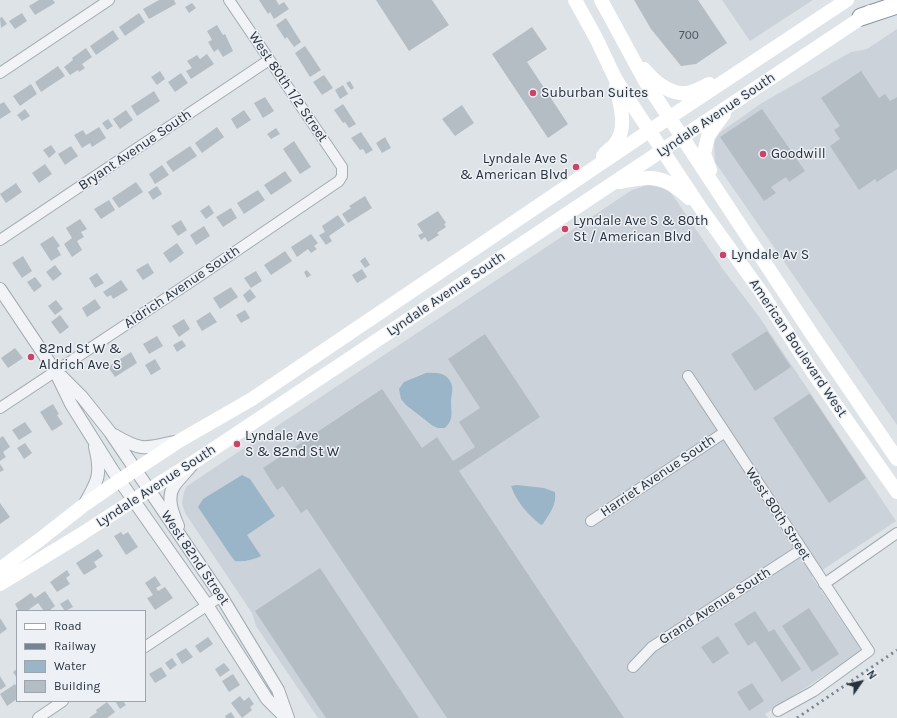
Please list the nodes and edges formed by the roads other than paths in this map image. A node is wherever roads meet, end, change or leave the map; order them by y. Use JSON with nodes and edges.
{"nodes":[{"id":1,"x":109,"y":0,"type":"edge"},
{"id":2,"x":229,"y":0,"type":"edge"},
{"id":3,"x":575,"y":0,"type":"edge"},
{"id":4,"x":601,"y":0,"type":"edge"},
{"id":5,"x":847,"y":0,"type":"edge"},
{"id":6,"x":890,"y":0,"type":"edge"},
{"id":7,"x":897,"y":5,"type":"edge"},
{"id":8,"x":861,"y":17,"type":"junction"},
{"id":9,"x":630,"y":53,"type":"junction"},
{"id":10,"x":269,"y":60,"type":"junction"},
{"id":11,"x":0,"y":72,"type":"edge"},
{"id":12,"x":612,"y":72,"type":"junction"},
{"id":13,"x":734,"y":75,"type":"junction"},
{"id":14,"x":733,"y":103,"type":"junction"},
{"id":15,"x":669,"y":118,"type":"junction"},
{"id":16,"x":649,"y":131,"type":"junction"},
{"id":17,"x":682,"y":138,"type":"junction"},
{"id":18,"x":662,"y":150,"type":"junction"},
{"id":19,"x":598,"y":166,"type":"junction"},
{"id":20,"x":342,"y":176,"type":"joint"},
{"id":21,"x":614,"y":183,"type":"junction"},
{"id":22,"x":721,"y":196,"type":"junction"},
{"id":23,"x":702,"y":210,"type":"junction"},
{"id":24,"x":0,"y":240,"type":"edge"},
{"id":25,"x":0,"y":289,"type":"edge"},
{"id":26,"x":55,"y":371,"type":"junction"},
{"id":27,"x":688,"y":376,"type":"dead end"},
{"id":28,"x":0,"y":408,"type":"edge"},
{"id":29,"x":110,"y":432,"type":"junction"},
{"id":30,"x":725,"y":432,"type":"junction"},
{"id":31,"x":92,"y":438,"type":"junction"},
{"id":32,"x":179,"y":441,"type":"junction"},
{"id":33,"x":897,"y":459,"type":"edge"},
{"id":34,"x":194,"y":462,"type":"junction"},
{"id":35,"x":135,"y":470,"type":"junction"},
{"id":36,"x":120,"y":480,"type":"junction"},
{"id":37,"x":149,"y":490,"type":"junction"},
{"id":38,"x":897,"y":492,"type":"edge"},
{"id":39,"x":133,"y":500,"type":"junction"},
{"id":40,"x":84,"y":505,"type":"junction"},
{"id":41,"x":591,"y":521,"type":"dead end"},
{"id":42,"x":897,"y":533,"type":"edge"},
{"id":43,"x":184,"y":542,"type":"junction"},
{"id":44,"x":801,"y":550,"type":"junction"},
{"id":45,"x":0,"y":569,"type":"edge"},
{"id":46,"x":0,"y":584,"type":"edge"},
{"id":47,"x":824,"y":584,"type":"junction"},
{"id":48,"x":221,"y":596,"type":"junction"},
{"id":49,"x":207,"y":605,"type":"junction"},
{"id":50,"x":146,"y":646,"type":"edge"},
{"id":51,"x":633,"y":667,"type":"dead end"},
{"id":52,"x":62,"y":702,"type":"edge"},
{"id":53,"x":778,"y":711,"type":"dead end"},
{"id":54,"x":38,"y":718,"type":"edge"},
{"id":55,"x":287,"y":718,"type":"edge"}],
"edges":[{"from":1,"to":11,"type":"street"},
{"from":2,"to":10,"type":"street","name":"West 80th 1/2 Street"},
{"from":3,"to":12,"type":"main road","name":"American Boulevard West"},
{"from":4,"to":9,"type":"main road","name":"American Boulevard West"},
{"from":5,"to":13,"type":"main road","name":"Lyndale Avenue South"},
{"from":6,"to":8,"type":"main road","name":"Lyndale Avenue South"},
{"from":7,"to":8,"type":"highway"},
{"from":8,"to":14,"type":"main road","name":"Lyndale Avenue South"},
{"from":9,"to":13,"type":"main road"},
{"from":9,"to":15,"type":"main road","name":"American Boulevard West"},
{"from":10,"to":20,"type":"street","name":"West 80th 1/2 Street"},
{"from":10,"to":24,"type":"street","name":"Bryant Avenue South"},
{"from":12,"to":16,"type":"main road","name":"American Boulevard West"},
{"from":12,"to":19,"type":"main road"},
{"from":13,"to":15,"type":"main road","name":"Lyndale Avenue South"},
{"from":14,"to":17,"type":"main road","name":"Lyndale Avenue South"},
{"from":14,"to":22,"type":"main road"},
{"from":15,"to":16,"type":"main road","name":"Lyndale Avenue South"},
{"from":15,"to":17,"type":"main road","name":"American Boulevard West"},
{"from":16,"to":18,"type":"main road","name":"American Boulevard West"},
{"from":16,"to":19,"type":"main road","name":"Lyndale Avenue South"},
{"from":17,"to":18,"type":"main road","name":"Lyndale Avenue South"},
{"from":17,"to":22,"type":"main road","name":"American Boulevard West"},
{"from":18,"to":21,"type":"main road","name":"Lyndale Avenue South"},
{"from":18,"to":23,"type":"main road","name":"American Boulevard West"},
{"from":19,"to":32,"type":"main road","name":"Lyndale Avenue South"},
{"from":20,"to":26,"type":"street","name":"Aldrich Avenue South"},
{"from":21,"to":23,"type":"main road"},
{"from":21,"to":34,"type":"main road","name":"Lyndale Avenue South"},
{"from":22,"to":33,"type":"main road","name":"American Boulevard West"},
{"from":23,"to":38,"type":"main road","name":"American Boulevard West"},
{"from":25,"to":26,"type":"street","name":"West 82nd Street"},
{"from":26,"to":28,"type":"street","name":"Aldrich Avenue South"},
{"from":26,"to":29,"type":"street","name":"West 82nd Street"},
{"from":26,"to":31,"type":"street","name":"West 82nd Street"},
{"from":27,"to":30,"type":"street","name":"West 80th Street"},
{"from":29,"to":32,"type":"street"},
{"from":29,"to":35,"type":"street","name":"West 82nd Street"},
{"from":30,"to":41,"type":"street","name":"Harriet Avenue South"},
{"from":30,"to":44,"type":"street","name":"West 80th Street"},
{"from":31,"to":36,"type":"street","name":"West 82nd Street"},
{"from":31,"to":40,"type":"street"},
{"from":32,"to":35,"type":"main road","name":"Lyndale Avenue South"},
{"from":34,"to":37,"type":"main road","name":"Lyndale Avenue South"},
{"from":34,"to":43,"type":"street"},
{"from":35,"to":36,"type":"main road","name":"Lyndale Avenue South"},
{"from":35,"to":37,"type":"street","name":"West 82nd Street"},
{"from":36,"to":39,"type":"street","name":"West 82nd Street"},
{"from":36,"to":40,"type":"main road","name":"Lyndale Avenue South"},
{"from":37,"to":39,"type":"main road","name":"Lyndale Avenue South"},
{"from":37,"to":43,"type":"street","name":"West 82nd Street"},
{"from":39,"to":46,"type":"main road","name":"Lyndale Avenue South"},
{"from":39,"to":49,"type":"street","name":"West 82nd Street"},
{"from":40,"to":45,"type":"main road","name":"Lyndale Avenue South"},
{"from":42,"to":47,"type":"street"},
{"from":43,"to":48,"type":"street","name":"West 82nd Street"},
{"from":44,"to":47,"type":"street","name":"West 80th Street"},
{"from":44,"to":51,"type":"street","name":"Grand Avenue South"},
{"from":47,"to":53,"type":"street","name":"West 80th Street"},
{"from":48,"to":49,"type":"street"},
{"from":48,"to":55,"type":"street","name":"West 82nd Street"},
{"from":49,"to":50,"type":"street"},
{"from":49,"to":55,"type":"street","name":"West 82nd Street"},
{"from":52,"to":54,"type":"street"}]}
